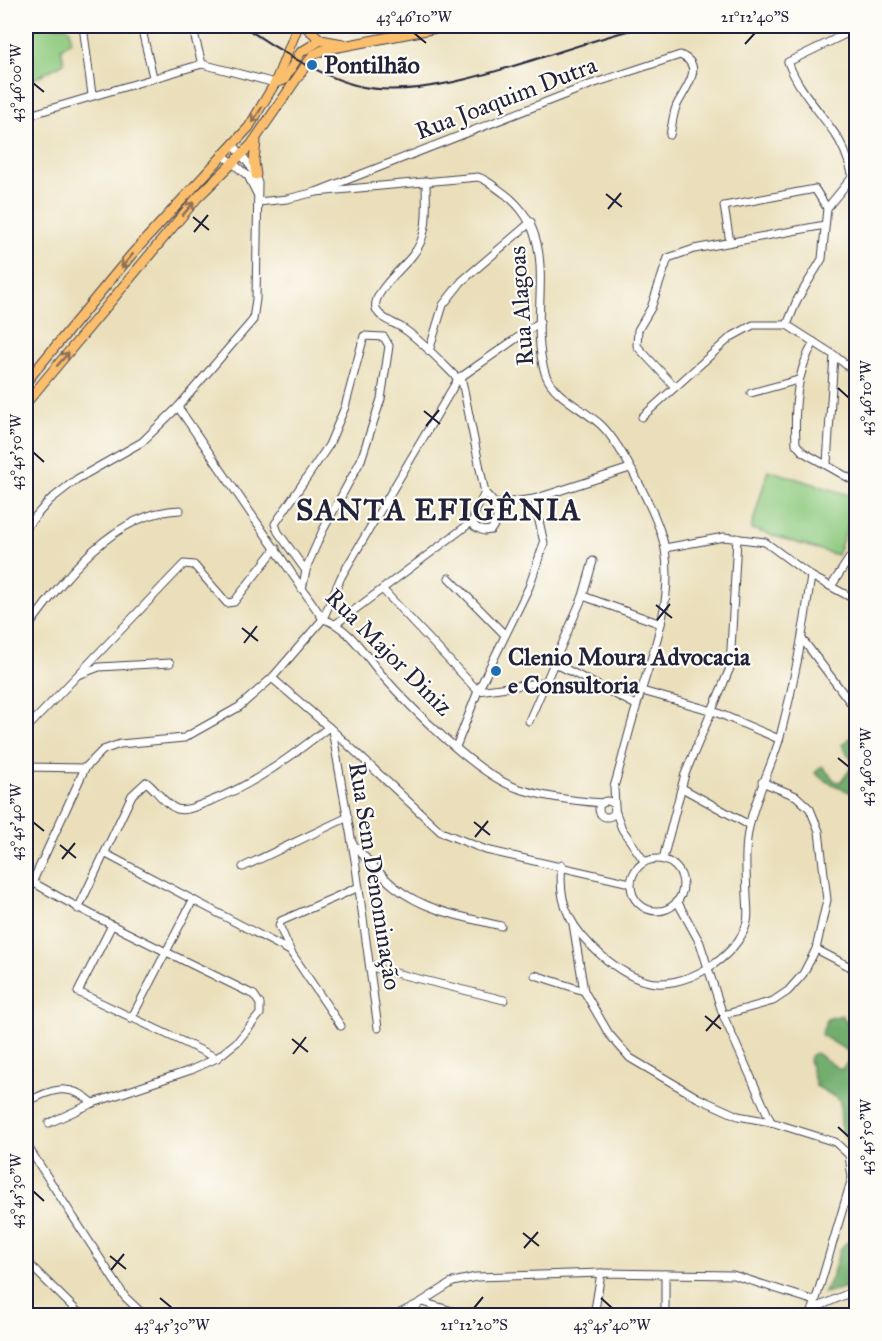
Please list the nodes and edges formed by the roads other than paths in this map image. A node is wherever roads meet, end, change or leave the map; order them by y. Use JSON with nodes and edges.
{"nodes":[{"id":1,"x":83,"y":26,"type":"edge"},
{"id":2,"x":141,"y":26,"type":"edge"},
{"id":3,"x":192,"y":26,"type":"edge"},
{"id":4,"x":298,"y":26,"type":"edge"},
{"id":5,"x":305,"y":26,"type":"edge"},
{"id":6,"x":447,"y":26,"type":"edge"},
{"id":7,"x":856,"y":29,"type":"edge"},
{"id":8,"x":321,"y":40,"type":"junction"},
{"id":9,"x":352,"y":45,"type":"junction"},
{"id":10,"x":202,"y":64,"type":"junction"},
{"id":11,"x":153,"y":77,"type":"junction"},
{"id":12,"x":275,"y":83,"type":"junction"},
{"id":13,"x":92,"y":95,"type":"junction"},
{"id":14,"x":26,"y":116,"type":"edge"},
{"id":15,"x":670,"y":135,"type":"dead end"},
{"id":16,"x":258,"y":136,"type":"junction"},
{"id":17,"x":233,"y":144,"type":"junction"},
{"id":18,"x":222,"y":154,"type":"junction"},
{"id":19,"x":242,"y":155,"type":"junction"},
{"id":20,"x":233,"y":163,"type":"junction"},
{"id":21,"x":256,"y":175,"type":"junction"},
{"id":22,"x":854,"y":175,"type":"junction"},
{"id":23,"x":426,"y":181,"type":"junction"},
{"id":24,"x":316,"y":192,"type":"junction"},
{"id":25,"x":856,"y":192,"type":"edge"},
{"id":26,"x":257,"y":198,"type":"junction"},
{"id":27,"x":827,"y":208,"type":"junction"},
{"id":28,"x":531,"y":222,"type":"junction"},
{"id":29,"x":825,"y":225,"type":"junction"},
{"id":30,"x":730,"y":242,"type":"junction"},
{"id":31,"x":540,"y":322,"type":"junction"},
{"id":32,"x":787,"y":326,"type":"junction"},
{"id":33,"x":814,"y":342,"type":"junction"},
{"id":34,"x":429,"y":351,"type":"junction"},
{"id":35,"x":834,"y":355,"type":"junction"},
{"id":36,"x":856,"y":373,"type":"edge"},
{"id":37,"x":459,"y":377,"type":"junction"},
{"id":38,"x":798,"y":380,"type":"junction"},
{"id":39,"x":26,"y":382,"type":"edge"},
{"id":40,"x":675,"y":387,"type":"junction"},
{"id":41,"x":751,"y":393,"type":"dead end"},
{"id":42,"x":26,"y":403,"type":"edge"},
{"id":43,"x":178,"y":407,"type":"junction"},
{"id":44,"x":642,"y":417,"type":"dead end"},
{"id":45,"x":827,"y":464,"type":"junction"},
{"id":46,"x":630,"y":468,"type":"junction"},
{"id":47,"x":856,"y":482,"type":"edge"},
{"id":48,"x":485,"y":493,"type":"junction"},
{"id":49,"x":534,"y":499,"type":"junction"},
{"id":50,"x":496,"y":504,"type":"junction"},
{"id":51,"x":180,"y":510,"type":"dead end"},
{"id":52,"x":473,"y":521,"type":"junction"},
{"id":53,"x":26,"y":527,"type":"edge"},
{"id":54,"x":737,"y":538,"type":"junction"},
{"id":55,"x":276,"y":548,"type":"junction"},
{"id":56,"x":665,"y":548,"type":"junction"},
{"id":57,"x":856,"y":550,"type":"edge"},
{"id":58,"x":592,"y":561,"type":"dead end"},
{"id":59,"x":306,"y":571,"type":"junction"},
{"id":60,"x":811,"y":576,"type":"junction"},
{"id":61,"x":449,"y":578,"type":"dead end"},
{"id":62,"x":832,"y":585,"type":"junction"},
{"id":63,"x":302,"y":589,"type":"junction"},
{"id":64,"x":383,"y":590,"type":"junction"},
{"id":65,"x":583,"y":596,"type":"junction"},
{"id":66,"x":856,"y":600,"type":"edge"},
{"id":67,"x":323,"y":619,"type":"junction"},
{"id":68,"x":337,"y":623,"type":"junction"},
{"id":69,"x":661,"y":624,"type":"junction"},
{"id":70,"x":26,"y":630,"type":"edge"},
{"id":71,"x":505,"y":635,"type":"junction"},
{"id":72,"x":803,"y":640,"type":"junction"},
{"id":73,"x":170,"y":663,"type":"dead end"},
{"id":74,"x":554,"y":663,"type":"junction"},
{"id":75,"x":79,"y":675,"type":"junction"},
{"id":76,"x":272,"y":678,"type":"junction"},
{"id":77,"x":545,"y":682,"type":"junction"},
{"id":78,"x":478,"y":691,"type":"junction"},
{"id":79,"x":642,"y":691,"type":"junction"},
{"id":80,"x":636,"y":705,"type":"junction"},
{"id":81,"x":853,"y":706,"type":"dead end"},
{"id":82,"x":713,"y":711,"type":"junction"},
{"id":83,"x":529,"y":721,"type":"dead end"},
{"id":84,"x":26,"y":729,"type":"edge"},
{"id":85,"x":331,"y":729,"type":"junction"},
{"id":86,"x":779,"y":739,"type":"junction"},
{"id":87,"x":456,"y":747,"type":"junction"},
{"id":88,"x":26,"y":767,"type":"edge"},
{"id":89,"x":86,"y":768,"type":"junction"},
{"id":90,"x":762,"y":782,"type":"junction"},
{"id":91,"x":614,"y":787,"type":"junction"},
{"id":92,"x":682,"y":788,"type":"junction"},
{"id":93,"x":583,"y":801,"type":"junction"},
{"id":94,"x":604,"y":802,"type":"junction"},
{"id":95,"x":615,"y":808,"type":"junction"},
{"id":96,"x":604,"y":815,"type":"junction"},
{"id":97,"x":348,"y":817,"type":"junction"},
{"id":98,"x":749,"y":825,"type":"junction"},
{"id":99,"x":622,"y":829,"type":"junction"},
{"id":100,"x":352,"y":843,"type":"junction"},
{"id":101,"x":106,"y":854,"type":"junction"},
{"id":102,"x":663,"y":859,"type":"junction"},
{"id":103,"x":644,"y":861,"type":"junction"},
{"id":104,"x":562,"y":865,"type":"junction"},
{"id":105,"x":243,"y":867,"type":"dead end"},
{"id":106,"x":30,"y":882,"type":"edge"},
{"id":107,"x":630,"y":883,"type":"junction"},
{"id":108,"x":359,"y":887,"type":"junction"},
{"id":109,"x":26,"y":896,"type":"edge"},
{"id":110,"x":193,"y":900,"type":"junction"},
{"id":111,"x":677,"y":901,"type":"junction"},
{"id":112,"x":78,"y":909,"type":"junction"},
{"id":113,"x":573,"y":922,"type":"junction"},
{"id":114,"x":501,"y":926,"type":"dead end"},
{"id":115,"x":111,"y":927,"type":"junction"},
{"id":116,"x":816,"y":949,"type":"junction"},
{"id":117,"x":166,"y":951,"type":"junction"},
{"id":118,"x":290,"y":951,"type":"junction"},
{"id":119,"x":371,"y":967,"type":"junction"},
{"id":120,"x":708,"y":970,"type":"junction"},
{"id":121,"x":856,"y":970,"type":"edge"},
{"id":122,"x":535,"y":975,"type":"dead end"},
{"id":123,"x":585,"y":991,"type":"junction"},
{"id":124,"x":504,"y":1000,"type":"dead end"},
{"id":125,"x":723,"y":1015,"type":"junction"},
{"id":126,"x":131,"y":1018,"type":"junction"},
{"id":127,"x":341,"y":1026,"type":"dead end"},
{"id":128,"x":378,"y":1028,"type":"dead end"},
{"id":129,"x":217,"y":1058,"type":"junction"},
{"id":130,"x":93,"y":1102,"type":"junction"},
{"id":131,"x":26,"y":1103,"type":"edge"},
{"id":132,"x":771,"y":1122,"type":"junction"},
{"id":133,"x":49,"y":1123,"type":"dead end"},
{"id":134,"x":26,"y":1144,"type":"edge"},
{"id":135,"x":26,"y":1261,"type":"edge"},
{"id":136,"x":601,"y":1273,"type":"junction"},
{"id":137,"x":665,"y":1274,"type":"junction"},
{"id":138,"x":856,"y":1290,"type":"edge"},
{"id":139,"x":420,"y":1303,"type":"junction"},
{"id":140,"x":813,"y":1308,"type":"edge"},
{"id":141,"x":82,"y":1316,"type":"edge"},
{"id":142,"x":145,"y":1316,"type":"edge"},
{"id":143,"x":394,"y":1316,"type":"edge"},
{"id":144,"x":410,"y":1316,"type":"edge"},
{"id":145,"x":468,"y":1316,"type":"edge"},
{"id":146,"x":594,"y":1316,"type":"edge"},
{"id":147,"x":665,"y":1316,"type":"edge"}],
"edges":[{"from":1,"to":13,"type":"street"},
{"from":2,"to":11,"type":"street"},
{"from":3,"to":10,"type":"street"},
{"from":4,"to":12,"type":"main road"},
{"from":5,"to":8,"type":"main road"},
{"from":6,"to":9,"type":"main road"},
{"from":7,"to":22,"type":"street"},
{"from":8,"to":9,"type":"main road"},
{"from":8,"to":12,"type":"main road"},
{"from":9,"to":16,"type":"main road"},
{"from":10,"to":11,"type":"street"},
{"from":10,"to":12,"type":"street"},
{"from":11,"to":13,"type":"street"},
{"from":12,"to":17,"type":"main road","one_way":true},
{"from":13,"to":14,"type":"street"},
{"from":15,"to":24,"type":"street","name":"Rua Joaquim Dutra"},
{"from":16,"to":19,"type":"main road"},
{"from":16,"to":21,"type":"main road"},
{"from":17,"to":18,"type":"main road"},
{"from":17,"to":19,"type":"street"},
{"from":18,"to":20,"type":"street"},
{"from":18,"to":39,"type":"main road","one_way":true},
{"from":19,"to":20,"type":"main road"},
{"from":19,"to":21,"type":"street"},
{"from":20,"to":26,"type":"street"},
{"from":42,"to":20,"type":"main road","one_way":true},
{"from":21,"to":26,"type":"street"},
{"from":22,"to":25,"type":"street"},
{"from":22,"to":27,"type":"street"},
{"from":23,"to":24,"type":"street","name":"Rua Alagoas"},
{"from":23,"to":28,"type":"street","name":"Rua Alagoas"},
{"from":23,"to":34,"type":"street"},
{"from":24,"to":26,"type":"street","name":"Rua Joaquim Dutra"},
{"from":26,"to":43,"type":"street"},
{"from":27,"to":29,"type":"street"},
{"from":27,"to":30,"type":"street"},
{"from":28,"to":31,"type":"street","name":"Rua Alagoas"},
{"from":28,"to":34,"type":"street"},
{"from":29,"to":30,"type":"street"},
{"from":29,"to":32,"type":"street"},
{"from":30,"to":40,"type":"street"},
{"from":31,"to":37,"type":"street"},
{"from":31,"to":46,"type":"street","name":"Rua Alagoas"},
{"from":32,"to":33,"type":"street"},
{"from":32,"to":40,"type":"street"},
{"from":33,"to":35,"type":"street"},
{"from":33,"to":38,"type":"street"},
{"from":34,"to":37,"type":"street"},
{"from":35,"to":36,"type":"street"},
{"from":35,"to":45,"type":"street"},
{"from":37,"to":48,"type":"street"},
{"from":37,"to":67,"type":"street"},
{"from":38,"to":41,"type":"street"},
{"from":38,"to":45,"type":"street"},
{"from":40,"to":44,"type":"street"},
{"from":43,"to":53,"type":"street"},
{"from":43,"to":55,"type":"street","name":"Rua Major Diniz"},
{"from":45,"to":47,"type":"street"},
{"from":46,"to":49,"type":"street"},
{"from":46,"to":56,"type":"street","name":"Rua Alagoas"},
{"from":48,"to":50,"type":"street"},
{"from":48,"to":52,"type":"street"},
{"from":49,"to":50,"type":"street"},
{"from":49,"to":71,"type":"street"},
{"from":50,"to":52,"type":"street"},
{"from":51,"to":70,"type":"street"},
{"from":52,"to":64,"type":"street"},
{"from":54,"to":56,"type":"street"},
{"from":54,"to":60,"type":"street"},
{"from":54,"to":82,"type":"street"},
{"from":55,"to":63,"type":"street","name":"Rua Major Diniz"},
{"from":55,"to":75,"type":"street"},
{"from":56,"to":69,"type":"street","name":"Rua Alagoas"},
{"from":57,"to":62,"type":"street"},
{"from":58,"to":65,"type":"street"},
{"from":59,"to":59,"type":"street"},
{"from":59,"to":63,"type":"street"},
{"from":60,"to":62,"type":"street"},
{"from":60,"to":72,"type":"street"},
{"from":61,"to":71,"type":"street"},
{"from":62,"to":66,"type":"street"},
{"from":63,"to":67,"type":"street","name":"Rua Major Diniz"},
{"from":64,"to":68,"type":"street"},
{"from":64,"to":78,"type":"street"},
{"from":65,"to":69,"type":"street"},
{"from":65,"to":74,"type":"street"},
{"from":67,"to":68,"type":"street","name":"Rua Major Diniz"},
{"from":67,"to":76,"type":"street"},
{"from":68,"to":87,"type":"street","name":"Rua Major Diniz"},
{"from":69,"to":79,"type":"street","name":"Rua Alagoas"},
{"from":71,"to":78,"type":"street"},
{"from":72,"to":81,"type":"street"},
{"from":72,"to":86,"type":"street"},
{"from":73,"to":75,"type":"street"},
{"from":74,"to":77,"type":"street"},
{"from":74,"to":80,"type":"street"},
{"from":75,"to":84,"type":"street"},
{"from":76,"to":85,"type":"street"},
{"from":76,"to":89,"type":"street"},
{"from":77,"to":78,"type":"street"},
{"from":77,"to":83,"type":"street"},
{"from":78,"to":87,"type":"street"},
{"from":79,"to":80,"type":"street","name":"Rua Alagoas"},
{"from":79,"to":82,"type":"street"},
{"from":80,"to":91,"type":"street","name":"Rua Alagoas"},
{"from":82,"to":86,"type":"street"},
{"from":82,"to":92,"type":"street"},
{"from":85,"to":97,"type":"street","name":"Rua Sem Denominação"},
{"from":85,"to":101,"type":"street"},
{"from":85,"to":104,"type":"street"},
{"from":86,"to":90,"type":"street"},
{"from":87,"to":93,"type":"street","name":"Rua Major Diniz"},
{"from":88,"to":89,"type":"street"},
{"from":89,"to":106,"type":"street"},
{"from":90,"to":98,"type":"street"},
{"from":90,"to":116,"type":"street"},
{"from":91,"to":94,"type":"street","name":"Rua Alagoas"},
{"from":91,"to":95,"type":"street","name":"Rua Alagoas"},
{"from":92,"to":98,"type":"street"},
{"from":92,"to":102,"type":"street"},
{"from":93,"to":94,"type":"street","name":"Rua Major Diniz"},
{"from":93,"to":96,"type":"street","name":"Rua Major Diniz"},
{"from":94,"to":95,"type":"street"},
{"from":94,"to":96,"type":"street"},
{"from":95,"to":96,"type":"street"},
{"from":95,"to":99,"type":"street","name":"Rua Alagoas"},
{"from":96,"to":99,"type":"street","name":"Rua Alagoas"},
{"from":97,"to":100,"type":"street","name":"Rua Sem Denominação"},
{"from":97,"to":105,"type":"street"},
{"from":98,"to":120,"type":"street"},
{"from":99,"to":103,"type":"street","name":"Rua Alagoas"},
{"from":100,"to":108,"type":"street","name":"Rua Sem Denominação"},
{"from":100,"to":114,"type":"street"},
{"from":101,"to":110,"type":"street"},
{"from":101,"to":112,"type":"street"},
{"from":102,"to":103,"type":"street"},
{"from":102,"to":111,"type":"street"},
{"from":103,"to":107,"type":"street"},
{"from":104,"to":107,"type":"street"},
{"from":104,"to":113,"type":"street"},
{"from":106,"to":109,"type":"street"},
{"from":106,"to":112,"type":"street"},
{"from":107,"to":111,"type":"street"},
{"from":108,"to":118,"type":"street"},
{"from":108,"to":119,"type":"street","name":"Rua Sem Denominação"},
{"from":110,"to":117,"type":"street"},
{"from":110,"to":118,"type":"street"},
{"from":111,"to":120,"type":"street"},
{"from":112,"to":115,"type":"street"},
{"from":113,"to":120,"type":"street"},
{"from":113,"to":123,"type":"street"},
{"from":115,"to":117,"type":"street"},
{"from":115,"to":126,"type":"street"},
{"from":116,"to":121,"type":"street"},
{"from":116,"to":125,"type":"street"},
{"from":117,"to":126,"type":"street"},
{"from":117,"to":129,"type":"street"},
{"from":118,"to":127,"type":"street"},
{"from":119,"to":124,"type":"street"},
{"from":119,"to":128,"type":"street","name":"Rua Sem Denominação"},
{"from":120,"to":125,"type":"street"},
{"from":122,"to":123,"type":"street"},
{"from":123,"to":132,"type":"street"},
{"from":125,"to":132,"type":"street"},
{"from":126,"to":129,"type":"street"},
{"from":129,"to":130,"type":"street"},
{"from":130,"to":131,"type":"street"},
{"from":130,"to":133,"type":"street"},
{"from":132,"to":140,"type":"street"},
{"from":134,"to":142,"type":"street"},
{"from":135,"to":141,"type":"street"},
{"from":136,"to":137,"type":"street"},
{"from":136,"to":139,"type":"street"},
{"from":136,"to":146,"type":"street"},
{"from":137,"to":140,"type":"street"},
{"from":137,"to":147,"type":"street"},
{"from":138,"to":140,"type":"street"},
{"from":139,"to":143,"type":"street"},
{"from":139,"to":144,"type":"street"},
{"from":139,"to":145,"type":"street"}]}
